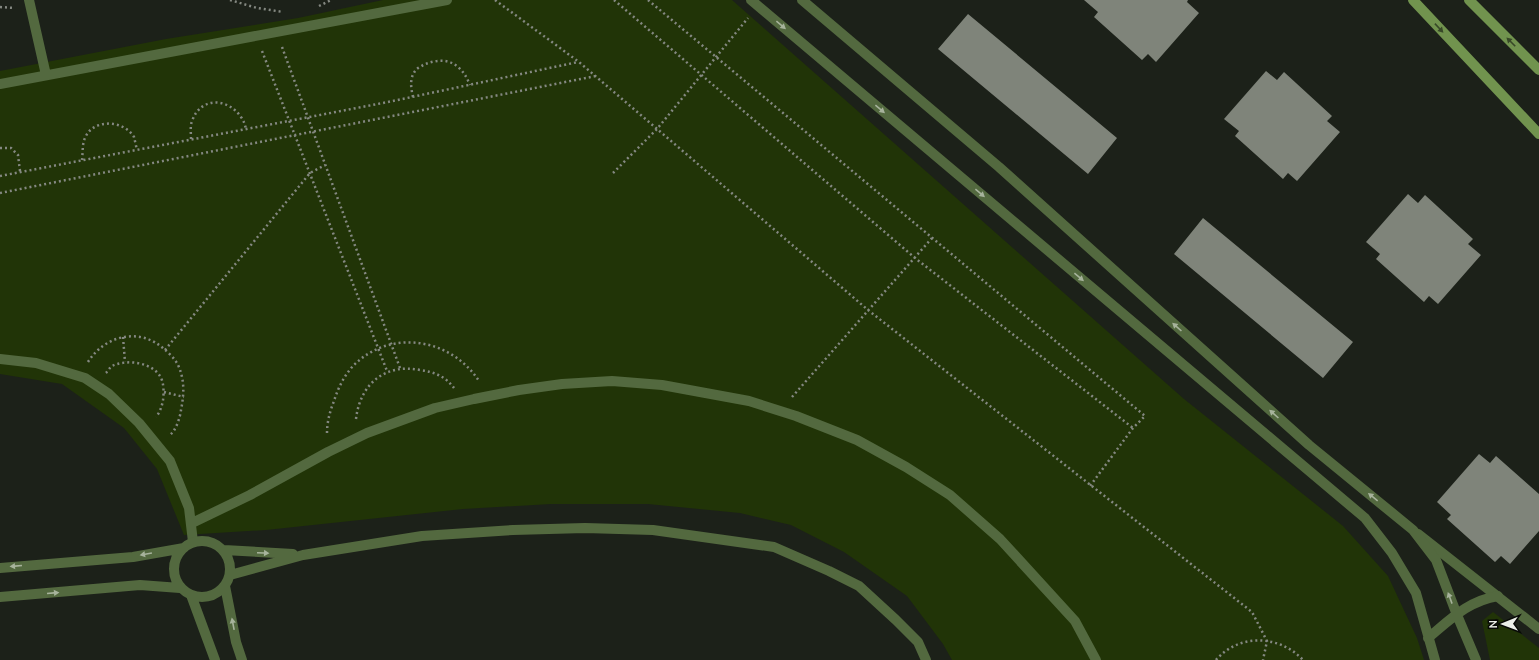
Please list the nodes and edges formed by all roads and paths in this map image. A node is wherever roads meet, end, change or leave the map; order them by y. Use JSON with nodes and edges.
{"nodes":[{"id":1,"x":29,"y":0,"type":"edge"},
{"id":2,"x":230,"y":0,"type":"edge"},
{"id":3,"x":331,"y":0,"type":"edge"},
{"id":4,"x":447,"y":0,"type":"edge"},
{"id":5,"x":495,"y":0,"type":"edge"},
{"id":6,"x":614,"y":0,"type":"edge"},
{"id":7,"x":648,"y":0,"type":"edge"},
{"id":8,"x":802,"y":0,"type":"edge"},
{"id":9,"x":1413,"y":0,"type":"edge"},
{"id":10,"x":1469,"y":0,"type":"edge"},
{"id":11,"x":755,"y":3,"type":"edge"},
{"id":12,"x":318,"y":6,"type":"dead end"},
{"id":13,"x":289,"y":12,"type":"dead end"},
{"id":14,"x":276,"y":32,"type":"junction"},
{"id":15,"x":256,"y":36,"type":"junction"},
{"id":16,"x":716,"y":57,"type":"junction"},
{"id":17,"x":579,"y":62,"type":"junction"},
{"id":18,"x":1539,"y":70,"type":"edge"},
{"id":19,"x":46,"y":75,"type":"junction"},
{"id":20,"x":702,"y":75,"type":"junction"},
{"id":21,"x":596,"y":76,"type":"junction"},
{"id":22,"x":0,"y":84,"type":"edge"},
{"id":23,"x":470,"y":85,"type":"junction"},
{"id":24,"x":412,"y":97,"type":"junction"},
{"id":25,"x":307,"y":118,"type":"junction"},
{"id":26,"x":289,"y":121,"type":"junction"},
{"id":27,"x":657,"y":128,"type":"junction"},
{"id":28,"x":246,"y":129,"type":"junction"},
{"id":29,"x":313,"y":132,"type":"junction"},
{"id":30,"x":1539,"y":134,"type":"edge"},
{"id":31,"x":295,"y":135,"type":"junction"},
{"id":32,"x":191,"y":139,"type":"junction"},
{"id":33,"x":0,"y":148,"type":"edge"},
{"id":34,"x":136,"y":150,"type":"junction"},
{"id":35,"x":82,"y":160,"type":"junction"},
{"id":36,"x":325,"y":165,"type":"junction"},
{"id":37,"x":20,"y":172,"type":"junction"},
{"id":38,"x":310,"y":173,"type":"junction"},
{"id":39,"x":613,"y":173,"type":"dead end"},
{"id":40,"x":0,"y":176,"type":"edge"},
{"id":41,"x":0,"y":193,"type":"edge"},
{"id":42,"x":932,"y":238,"type":"junction"},
{"id":43,"x":915,"y":258,"type":"junction"},
{"id":44,"x":868,"y":310,"type":"junction"},
{"id":45,"x":123,"y":337,"type":"junction"},
{"id":46,"x":391,"y":344,"type":"junction"},
{"id":47,"x":378,"y":349,"type":"junction"},
{"id":48,"x":165,"y":350,"type":"junction"},
{"id":49,"x":0,"y":359,"type":"edge"},
{"id":50,"x":125,"y":362,"type":"junction"},
{"id":51,"x":400,"y":368,"type":"junction"},
{"id":52,"x":387,"y":371,"type":"junction"},
{"id":53,"x":78,"y":376,"type":"junction"},
{"id":54,"x":95,"y":385,"type":"junction"},
{"id":55,"x":164,"y":392,"type":"junction"},
{"id":56,"x":486,"y":396,"type":"junction"},
{"id":57,"x":184,"y":397,"type":"junction"},
{"id":58,"x":463,"y":401,"type":"junction"},
{"id":59,"x":780,"y":411,"type":"junction"},
{"id":60,"x":1133,"y":428,"type":"junction"},
{"id":61,"x":143,"y":429,"type":"junction"},
{"id":62,"x":356,"y":438,"type":"junction"},
{"id":63,"x":158,"y":446,"type":"junction"},
{"id":64,"x":328,"y":452,"type":"junction"},
{"id":65,"x":1090,"y":486,"type":"junction"},
{"id":66,"x":192,"y":523,"type":"junction"},
{"id":67,"x":1413,"y":530,"type":"junction"},
{"id":68,"x":193,"y":542,"type":"junction"},
{"id":69,"x":184,"y":548,"type":"junction"},
{"id":70,"x":224,"y":550,"type":"junction"},
{"id":71,"x":303,"y":555,"type":"junction"},
{"id":72,"x":0,"y":568,"type":"edge"},
{"id":73,"x":230,"y":575,"type":"junction"},
{"id":74,"x":225,"y":586,"type":"junction"},
{"id":75,"x":180,"y":588,"type":"junction"},
{"id":76,"x":191,"y":595,"type":"junction"},
{"id":77,"x":1498,"y":596,"type":"junction"},
{"id":78,"x":0,"y":597,"type":"edge"},
{"id":79,"x":1456,"y":615,"type":"junction"},
{"id":80,"x":1539,"y":629,"type":"edge"},
{"id":81,"x":1428,"y":638,"type":"junction"},
{"id":82,"x":1266,"y":641,"type":"junction"},
{"id":83,"x":215,"y":660,"type":"edge"},
{"id":84,"x":242,"y":660,"type":"edge"},
{"id":85,"x":926,"y":660,"type":"edge"},
{"id":86,"x":1096,"y":660,"type":"edge"},
{"id":87,"x":1216,"y":660,"type":"edge"},
{"id":88,"x":1264,"y":660,"type":"edge"},
{"id":89,"x":1303,"y":660,"type":"edge"},
{"id":90,"x":1435,"y":660,"type":"edge"},
{"id":91,"x":1476,"y":660,"type":"edge"}],
"edges":[{"from":1,"to":19,"type":"street"},
{"from":2,"to":13,"type":"path"},
{"from":3,"to":12,"type":"path"},
{"from":4,"to":14,"type":"street"},
{"from":5,"to":17,"type":"path"},
{"from":6,"to":20,"type":"path"},
{"from":7,"to":16,"type":"path"},
{"from":67,"to":8,"type":"street","one_way":true},
{"from":9,"to":30,"type":"main road","one_way":true},
{"from":18,"to":10,"type":"main road","one_way":true},
{"from":11,"to":16,"type":"path"},
{"from":11,"to":81,"type":"street","one_way":true},
{"from":14,"to":15,"type":"street"},
{"from":14,"to":25,"type":"path"},
{"from":15,"to":19,"type":"street"},
{"from":15,"to":26,"type":"path"},
{"from":16,"to":20,"type":"path"},
{"from":16,"to":42,"type":"path"},
{"from":17,"to":21,"type":"path"},
{"from":17,"to":23,"type":"path"},
{"from":19,"to":22,"type":"street"},
{"from":20,"to":27,"type":"path"},
{"from":20,"to":43,"type":"path"},
{"from":21,"to":27,"type":"path"},
{"from":21,"to":29,"type":"path"},
{"from":23,"to":24,"type":"path"},
{"from":23,"to":24,"type":"path"},
{"from":24,"to":25,"type":"path"},
{"from":25,"to":26,"type":"path"},
{"from":25,"to":29,"type":"path"},
{"from":26,"to":28,"type":"path"},
{"from":26,"to":31,"type":"path"},
{"from":27,"to":39,"type":"path"},
{"from":27,"to":44,"type":"path"},
{"from":28,"to":32,"type":"path"},
{"from":28,"to":32,"type":"path"},
{"from":29,"to":31,"type":"path"},
{"from":29,"to":36,"type":"path"},
{"from":31,"to":38,"type":"path"},
{"from":31,"to":41,"type":"path"},
{"from":32,"to":34,"type":"path"},
{"from":33,"to":37,"type":"path"},
{"from":34,"to":35,"type":"path"},
{"from":34,"to":35,"type":"path"},
{"from":35,"to":37,"type":"path"},
{"from":36,"to":38,"type":"path"},
{"from":36,"to":46,"type":"path"},
{"from":37,"to":40,"type":"path"},
{"from":38,"to":47,"type":"path"},
{"from":38,"to":48,"type":"path"},
{"from":42,"to":43,"type":"path"},
{"from":42,"to":60,"type":"path"},
{"from":43,"to":44,"type":"path"},
{"from":43,"to":60,"type":"path"},
{"from":44,"to":59,"type":"path"},
{"from":44,"to":65,"type":"path"},
{"from":45,"to":48,"type":"path"},
{"from":45,"to":50,"type":"path"},
{"from":45,"to":53,"type":"path"},
{"from":46,"to":47,"type":"path"},
{"from":46,"to":51,"type":"path"},
{"from":46,"to":56,"type":"path"},
{"from":47,"to":52,"type":"path"},
{"from":47,"to":64,"type":"path"},
{"from":48,"to":57,"type":"path"},
{"from":49,"to":53,"type":"street"},
{"from":50,"to":54,"type":"path"},
{"from":50,"to":55,"type":"path"},
{"from":51,"to":52,"type":"path"},
{"from":51,"to":58,"type":"path"},
{"from":52,"to":62,"type":"path"},
{"from":53,"to":54,"type":"street"},
{"from":54,"to":61,"type":"street"},
{"from":55,"to":57,"type":"path"},
{"from":55,"to":61,"type":"path"},
{"from":56,"to":58,"type":"street"},
{"from":56,"to":59,"type":"street"},
{"from":57,"to":63,"type":"path"},
{"from":58,"to":62,"type":"street"},
{"from":59,"to":86,"type":"street"},
{"from":60,"to":65,"type":"path"},
{"from":61,"to":63,"type":"street"},
{"from":62,"to":64,"type":"street"},
{"from":63,"to":66,"type":"street"},
{"from":64,"to":66,"type":"street"},
{"from":65,"to":82,"type":"path"},
{"from":66,"to":68,"type":"street"},
{"from":67,"to":77,"type":"street"},
{"from":79,"to":67,"type":"street","one_way":true},
{"from":68,"to":69,"type":"street"},
{"from":68,"to":70,"type":"street"},
{"from":69,"to":72,"type":"street","one_way":true},
{"from":69,"to":75,"type":"street"},
{"from":70,"to":71,"type":"street","one_way":true},
{"from":70,"to":73,"type":"street"},
{"from":71,"to":73,"type":"street"},
{"from":71,"to":85,"type":"street"},
{"from":73,"to":74,"type":"street"},
{"from":74,"to":76,"type":"street"},
{"from":84,"to":74,"type":"street","one_way":true},
{"from":75,"to":76,"type":"street"},
{"from":78,"to":75,"type":"street","one_way":true},
{"from":76,"to":83,"type":"street"},
{"from":77,"to":79,"type":"street"},
{"from":77,"to":80,"type":"street"},
{"from":79,"to":81,"type":"street"},
{"from":79,"to":91,"type":"street"},
{"from":81,"to":90,"type":"street"},
{"from":82,"to":87,"type":"path"},
{"from":82,"to":88,"type":"path"},
{"from":82,"to":89,"type":"path"}]}
